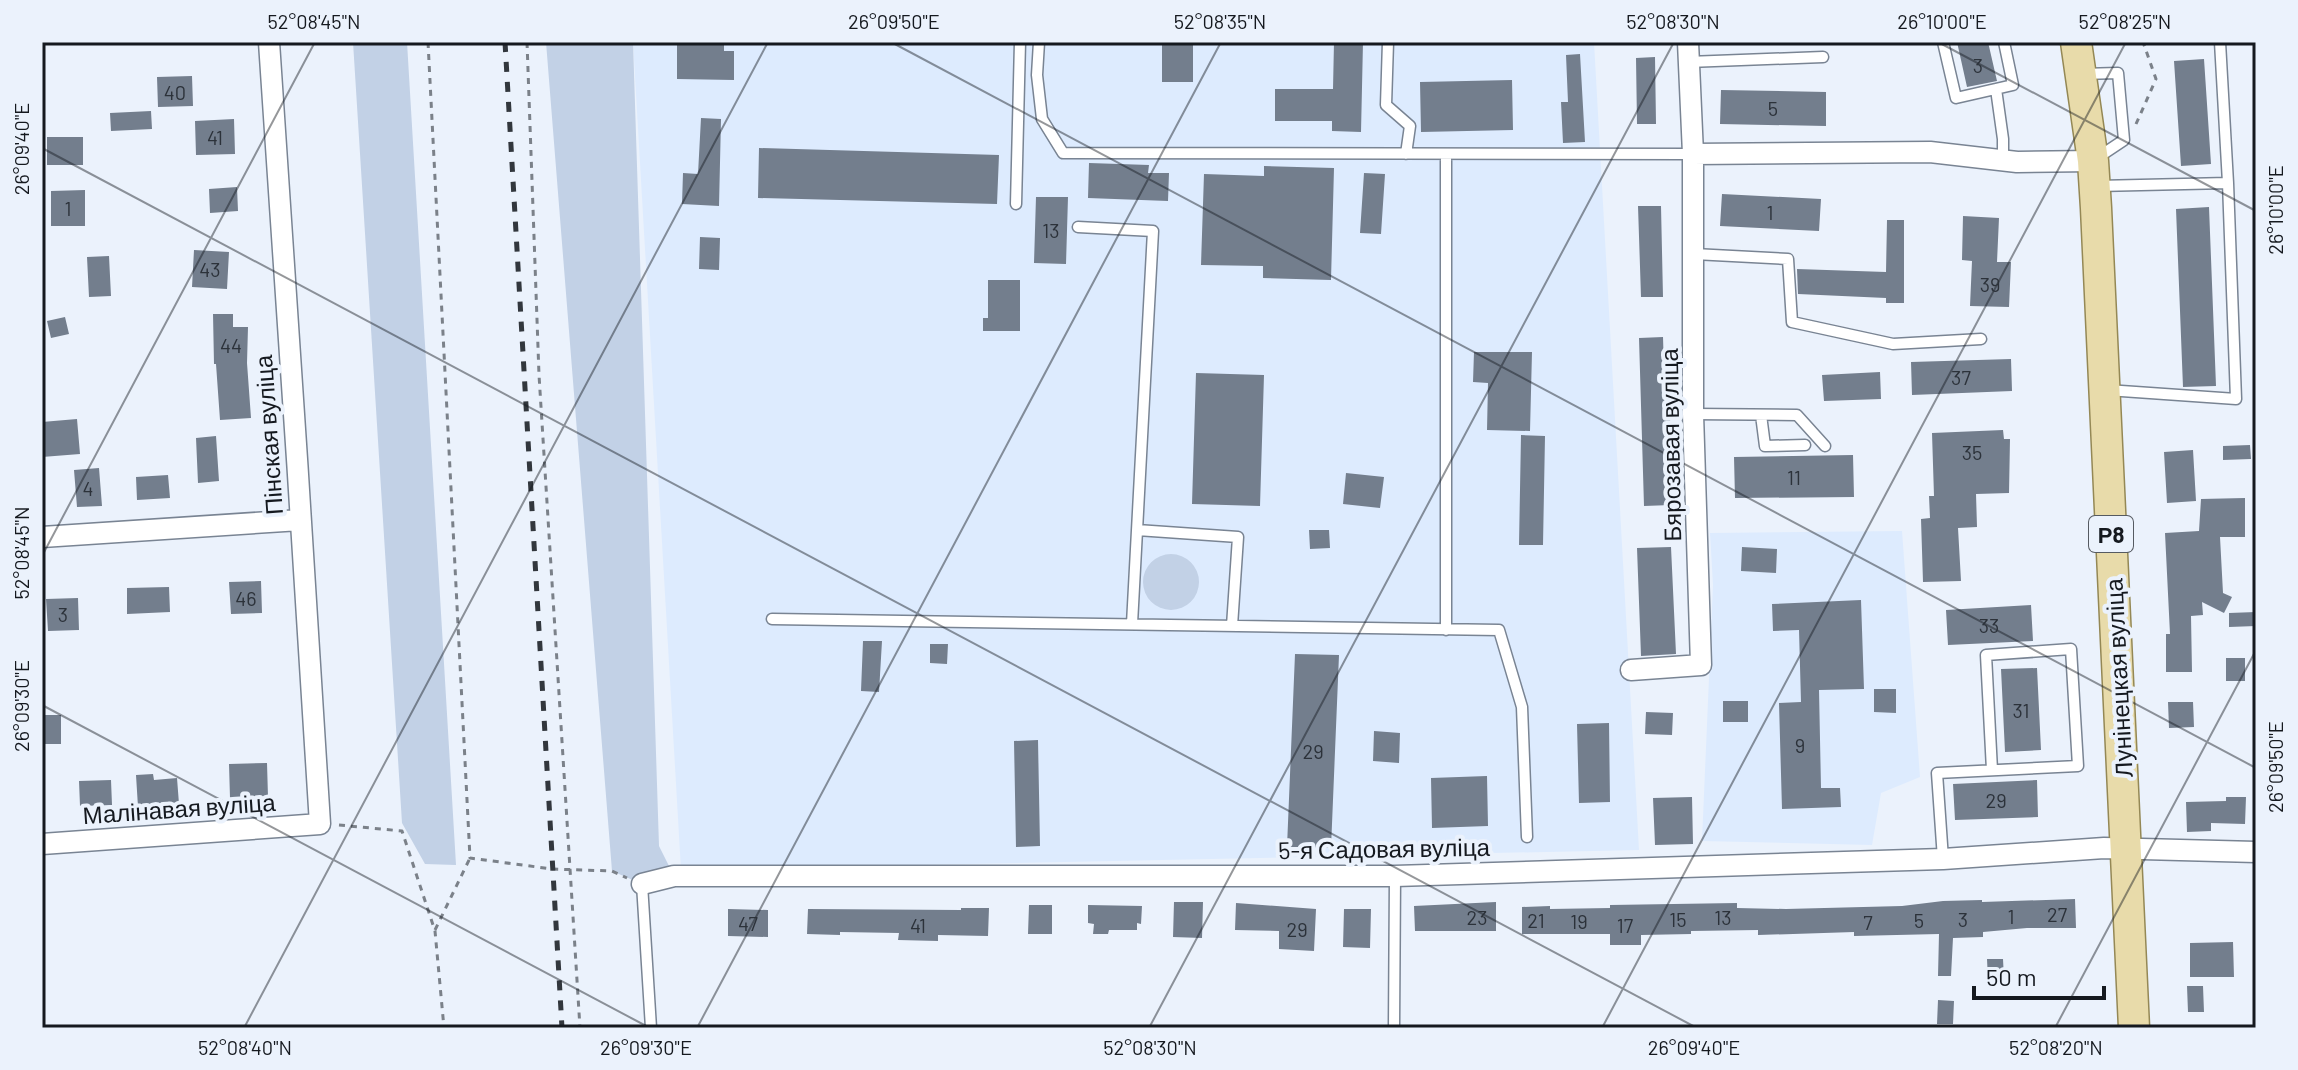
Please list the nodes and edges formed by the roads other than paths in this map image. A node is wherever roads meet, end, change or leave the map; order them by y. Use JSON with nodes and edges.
{"nodes":[{"id":1,"x":269,"y":42,"type":"edge"},
{"id":2,"x":1020,"y":42,"type":"edge"},
{"id":3,"x":1039,"y":42,"type":"edge"},
{"id":4,"x":1388,"y":42,"type":"edge"},
{"id":5,"x":1943,"y":42,"type":"edge"},
{"id":6,"x":2004,"y":42,"type":"edge"},
{"id":7,"x":2076,"y":42,"type":"edge"},
{"id":8,"x":2220,"y":42,"type":"edge"},
{"id":9,"x":1688,"y":52,"type":"edge"},
{"id":10,"x":1823,"y":57,"type":"dead end"},
{"id":11,"x":1996,"y":89,"type":"junction"},
{"id":12,"x":1406,"y":154,"type":"junction"},
{"id":13,"x":1693,"y":154,"type":"junction"},
{"id":14,"x":1446,"y":155,"type":"junction"},
{"id":15,"x":2003,"y":161,"type":"junction"},
{"id":16,"x":2094,"y":173,"type":"junction"},
{"id":17,"x":2228,"y":183,"type":"junction"},
{"id":18,"x":1016,"y":204,"type":"dead end"},
{"id":19,"x":1078,"y":227,"type":"dead end"},
{"id":20,"x":1694,"y":254,"type":"junction"},
{"id":21,"x":1981,"y":339,"type":"dead end"},
{"id":22,"x":2103,"y":390,"type":"junction"},
{"id":23,"x":1693,"y":414,"type":"junction"},
{"id":24,"x":1761,"y":415,"type":"junction"},
{"id":25,"x":1805,"y":445,"type":"dead end"},
{"id":26,"x":1825,"y":446,"type":"dead end"},
{"id":27,"x":300,"y":520,"type":"junction"},
{"id":28,"x":1137,"y":530,"type":"junction"},
{"id":29,"x":42,"y":537,"type":"edge"},
{"id":30,"x":772,"y":619,"type":"dead end"},
{"id":31,"x":1132,"y":624,"type":"junction"},
{"id":32,"x":1232,"y":626,"type":"junction"},
{"id":33,"x":1446,"y":630,"type":"junction"},
{"id":34,"x":1631,"y":670,"type":"dead end"},
{"id":35,"x":1992,"y":770,"type":"junction"},
{"id":36,"x":320,"y":824,"type":"joint"},
{"id":37,"x":1527,"y":837,"type":"dead end"},
{"id":38,"x":42,"y":844,"type":"edge"},
{"id":39,"x":2128,"y":848,"type":"junction"},
{"id":40,"x":2256,"y":852,"type":"edge"},
{"id":41,"x":1943,"y":859,"type":"junction"},
{"id":42,"x":1395,"y":876,"type":"junction"},
{"id":43,"x":642,"y":884,"type":"joint"},
{"id":44,"x":651,"y":1028,"type":"edge"},
{"id":45,"x":1394,"y":1028,"type":"edge"},
{"id":46,"x":2134,"y":1028,"type":"edge"}],
"edges":[{"from":1,"to":27,"type":"street","name":"Пінская вуліца"},
{"from":2,"to":18,"type":"lane"},
{"from":3,"to":12,"type":"lane"},
{"from":4,"to":12,"type":"lane"},
{"from":5,"to":11,"type":"lane"},
{"from":6,"to":11,"type":"lane"},
{"from":7,"to":16,"type":"main road","name":"Лунінецкая вуліца","number":"Р8"},
{"from":8,"to":17,"type":"lane"},
{"from":9,"to":10,"type":"lane"},
{"from":9,"to":13,"type":"street","name":"Бярозавая вуліца"},
{"from":11,"to":15,"type":"lane"},
{"from":12,"to":14,"type":"lane"},
{"from":13,"to":14,"type":"lane"},
{"from":13,"to":15,"type":"street"},
{"from":13,"to":20,"type":"street","name":"Бярозавая вуліца"},
{"from":14,"to":33,"type":"lane"},
{"from":15,"to":16,"type":"street"},
{"from":16,"to":17,"type":"lane"},
{"from":16,"to":22,"type":"main road","name":"Лунінецкая вуліца","number":"Р8"},
{"from":17,"to":22,"type":"lane"},
{"from":19,"to":28,"type":"lane"},
{"from":20,"to":21,"type":"lane"},
{"from":20,"to":23,"type":"street","name":"Бярозавая вуліца"},
{"from":22,"to":39,"type":"main road","name":"Лунінецкая вуліца","number":"Р8"},
{"from":23,"to":24,"type":"lane"},
{"from":23,"to":34,"type":"street","name":"Бярозавая вуліца"},
{"from":24,"to":25,"type":"lane"},
{"from":24,"to":26,"type":"lane"},
{"from":27,"to":29,"type":"street"},
{"from":27,"to":36,"type":"street","name":"Пінская вуліца"},
{"from":28,"to":31,"type":"lane"},
{"from":28,"to":32,"type":"lane"},
{"from":30,"to":31,"type":"lane"},
{"from":31,"to":32,"type":"lane"},
{"from":32,"to":33,"type":"lane"},
{"from":33,"to":37,"type":"lane"},
{"from":35,"to":35,"type":"lane"},
{"from":35,"to":41,"type":"lane"},
{"from":36,"to":38,"type":"street","name":"Малінавая вуліца"},
{"from":39,"to":40,"type":"street","name":"5-я Садовая вуліца"},
{"from":39,"to":41,"type":"street","name":"5-я Садовая вуліца"},
{"from":39,"to":46,"type":"main road","name":"Лунінецкая вуліца","number":"Р8"},
{"from":41,"to":42,"type":"street","name":"5-я Садовая вуліца"},
{"from":42,"to":43,"type":"street","name":"5-я Садовая вуліца"},
{"from":42,"to":45,"type":"lane"},
{"from":43,"to":44,"type":"lane"}]}
